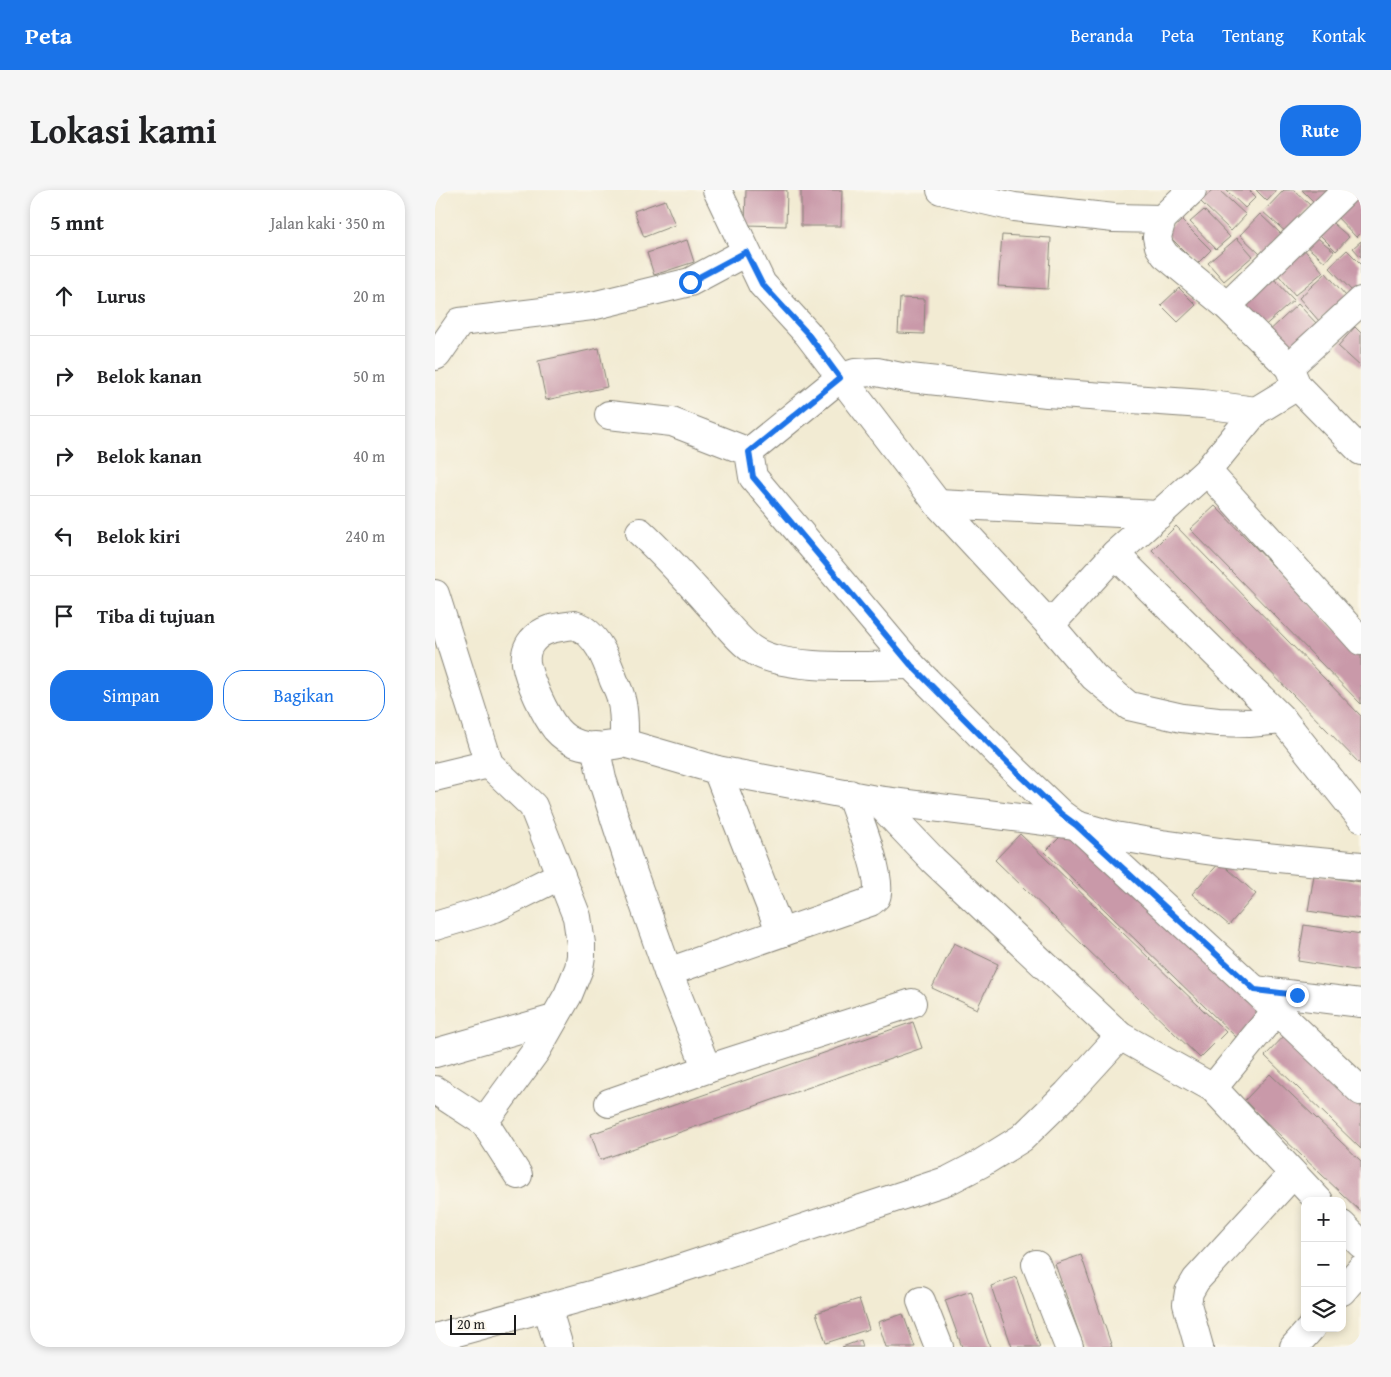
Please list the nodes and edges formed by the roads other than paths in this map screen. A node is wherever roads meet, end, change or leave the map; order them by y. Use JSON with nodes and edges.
{"nodes":[{"id":1,"x":717,"y":190,"type":"edge"},
{"id":2,"x":941,"y":190,"type":"edge"},
{"id":3,"x":1192,"y":190,"type":"edge"},
{"id":4,"x":1346,"y":190,"type":"edge"},
{"id":5,"x":1162,"y":219,"type":"junction"},
{"id":6,"x":746,"y":252,"type":"junction"},
{"id":7,"x":1227,"y":306,"type":"junction"},
{"id":8,"x":1359,"y":307,"type":"edge"},
{"id":9,"x":435,"y":356,"type":"edge"},
{"id":10,"x":1293,"y":376,"type":"junction"},
{"id":11,"x":840,"y":378,"type":"junction"},
{"id":12,"x":1257,"y":411,"type":"junction"},
{"id":13,"x":609,"y":414,"type":"dead end"},
{"id":14,"x":749,"y":452,"type":"junction"},
{"id":15,"x":1361,"y":452,"type":"edge"},
{"id":16,"x":1207,"y":471,"type":"junction"},
{"id":17,"x":938,"y":504,"type":"junction"},
{"id":18,"x":1159,"y":515,"type":"junction"},
{"id":19,"x":640,"y":532,"type":"dead end"},
{"id":20,"x":1115,"y":554,"type":"junction"},
{"id":21,"x":435,"y":594,"type":"edge"},
{"id":22,"x":1050,"y":625,"type":"junction"},
{"id":23,"x":1361,"y":641,"type":"edge"},
{"id":24,"x":911,"y":665,"type":"junction"},
{"id":25,"x":1283,"y":720,"type":"junction"},
{"id":26,"x":624,"y":743,"type":"junction"},
{"id":27,"x":595,"y":746,"type":"junction"},
{"id":28,"x":489,"y":764,"type":"junction"},
{"id":29,"x":717,"y":770,"type":"junction"},
{"id":30,"x":435,"y":777,"type":"edge"},
{"id":31,"x":850,"y":794,"type":"junction"},
{"id":32,"x":876,"y":800,"type":"junction"},
{"id":33,"x":1361,"y":818,"type":"edge"},
{"id":34,"x":1076,"y":825,"type":"junction"},
{"id":35,"x":1361,"y":866,"type":"edge"},
{"id":36,"x":561,"y":875,"type":"junction"},
{"id":37,"x":435,"y":926,"type":"edge"},
{"id":38,"x":781,"y":933,"type":"junction"},
{"id":39,"x":667,"y":972,"type":"junction"},
{"id":40,"x":1255,"y":990,"type":"junction"},
{"id":41,"x":912,"y":1003,"type":"dead end"},
{"id":42,"x":1361,"y":1003,"type":"edge"},
{"id":43,"x":1276,"y":1011,"type":"junction"},
{"id":44,"x":554,"y":1019,"type":"junction"},
{"id":45,"x":1120,"y":1036,"type":"junction"},
{"id":46,"x":435,"y":1053,"type":"edge"},
{"id":47,"x":707,"y":1069,"type":"junction"},
{"id":48,"x":1213,"y":1088,"type":"junction"},
{"id":49,"x":435,"y":1090,"type":"edge"},
{"id":50,"x":1361,"y":1091,"type":"edge"},
{"id":51,"x":609,"y":1103,"type":"dead end"},
{"id":52,"x":484,"y":1122,"type":"junction"},
{"id":53,"x":1293,"y":1174,"type":"junction"},
{"id":54,"x":518,"y":1175,"type":"dead end"},
{"id":55,"x":1315,"y":1197,"type":"edge"},
{"id":56,"x":1346,"y":1228,"type":"edge"},
{"id":57,"x":1361,"y":1244,"type":"edge"},
{"id":58,"x":1036,"y":1264,"type":"dead end"},
{"id":59,"x":1361,"y":1269,"type":"edge"},
{"id":60,"x":1345,"y":1287,"type":"edge"},
{"id":61,"x":921,"y":1301,"type":"dead end"},
{"id":62,"x":547,"y":1307,"type":"junction"},
{"id":63,"x":1307,"y":1332,"type":"edge"},
{"id":64,"x":435,"y":1338,"type":"edge"},
{"id":65,"x":559,"y":1347,"type":"edge"},
{"id":66,"x":939,"y":1347,"type":"edge"},
{"id":67,"x":1069,"y":1347,"type":"edge"},
{"id":68,"x":1199,"y":1347,"type":"edge"},
{"id":69,"x":1294,"y":1347,"type":"edge"}],
"edges":[{"from":1,"to":6,"type":"street"},
{"from":2,"to":5,"type":"street"},
{"from":3,"to":5,"type":"street"},
{"from":4,"to":7,"type":"street"},
{"from":5,"to":7,"type":"street"},
{"from":6,"to":9,"type":"street"},
{"from":6,"to":11,"type":"street"},
{"from":7,"to":10,"type":"street"},
{"from":8,"to":10,"type":"street"},
{"from":10,"to":12,"type":"street"},
{"from":10,"to":15,"type":"street"},
{"from":11,"to":12,"type":"street"},
{"from":11,"to":14,"type":"street"},
{"from":11,"to":17,"type":"street"},
{"from":12,"to":16,"type":"street"},
{"from":13,"to":14,"type":"street"},
{"from":14,"to":24,"type":"street"},
{"from":16,"to":18,"type":"street"},
{"from":16,"to":23,"type":"street"},
{"from":17,"to":18,"type":"street"},
{"from":17,"to":22,"type":"street"},
{"from":18,"to":20,"type":"street"},
{"from":19,"to":24,"type":"street"},
{"from":20,"to":22,"type":"street"},
{"from":20,"to":25,"type":"street"},
{"from":21,"to":28,"type":"street"},
{"from":22,"to":25,"type":"street"},
{"from":24,"to":34,"type":"street"},
{"from":25,"to":33,"type":"street"},
{"from":26,"to":27,"type":"street"},
{"from":26,"to":27,"type":"street"},
{"from":26,"to":29,"type":"street"},
{"from":27,"to":39,"type":"street"},
{"from":28,"to":30,"type":"street"},
{"from":28,"to":36,"type":"street"},
{"from":29,"to":31,"type":"street"},
{"from":29,"to":38,"type":"street"},
{"from":31,"to":32,"type":"street"},
{"from":31,"to":38,"type":"street"},
{"from":32,"to":34,"type":"street"},
{"from":32,"to":45,"type":"street"},
{"from":34,"to":35,"type":"street"},
{"from":34,"to":40,"type":"street"},
{"from":36,"to":37,"type":"street"},
{"from":36,"to":44,"type":"street"},
{"from":38,"to":39,"type":"street"},
{"from":39,"to":47,"type":"street"},
{"from":40,"to":42,"type":"street"},
{"from":40,"to":43,"type":"street"},
{"from":41,"to":47,"type":"street"},
{"from":43,"to":48,"type":"street"},
{"from":43,"to":50,"type":"street"},
{"from":44,"to":46,"type":"street"},
{"from":44,"to":52,"type":"street"},
{"from":45,"to":48,"type":"street"},
{"from":45,"to":62,"type":"street"},
{"from":47,"to":51,"type":"street"},
{"from":48,"to":53,"type":"street"},
{"from":49,"to":52,"type":"street"},
{"from":52,"to":54,"type":"street"},
{"from":53,"to":55,"type":"street"},
{"from":53,"to":68,"type":"street"},
{"from":56,"to":57,"type":"street"},
{"from":58,"to":67,"type":"street"},
{"from":59,"to":60,"type":"street"},
{"from":61,"to":66,"type":"street"},
{"from":62,"to":64,"type":"street"},
{"from":62,"to":65,"type":"street"},
{"from":63,"to":69,"type":"street"}]}
